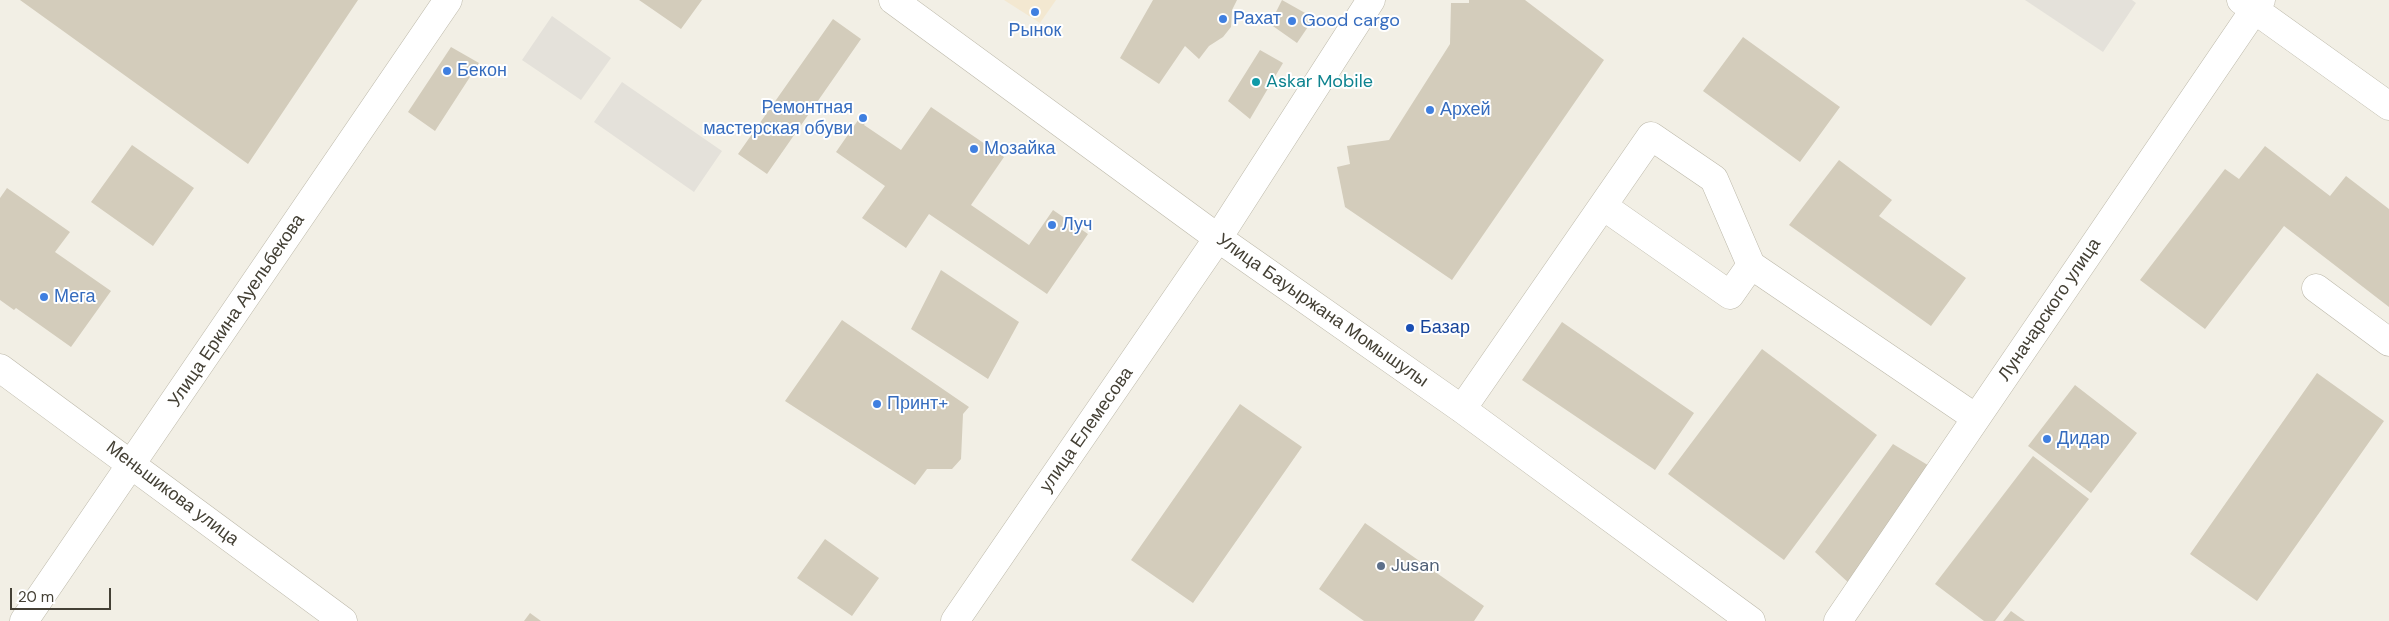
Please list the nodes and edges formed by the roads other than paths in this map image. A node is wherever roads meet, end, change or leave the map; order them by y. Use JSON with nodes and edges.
{"nodes":[{"id":1,"x":448,"y":0,"type":"edge"},
{"id":2,"x":894,"y":0,"type":"edge"},
{"id":3,"x":1371,"y":0,"type":"edge"},
{"id":4,"x":2253,"y":3,"type":"edge"},
{"id":5,"x":2389,"y":106,"type":"edge"},
{"id":6,"x":1602,"y":206,"type":"junction"},
{"id":7,"x":1218,"y":238,"type":"junction"},
{"id":8,"x":1750,"y":265,"type":"junction"},
{"id":9,"x":2316,"y":288,"type":"dead end"},
{"id":10,"x":2389,"y":342,"type":"edge"},
{"id":11,"x":0,"y":368,"type":"edge"},
{"id":12,"x":1462,"y":409,"type":"junction"},
{"id":13,"x":1976,"y":418,"type":"junction"},
{"id":14,"x":132,"y":464,"type":"junction"},
{"id":15,"x":24,"y":621,"type":"edge"},
{"id":16,"x":343,"y":621,"type":"edge"},
{"id":17,"x":954,"y":621,"type":"edge"},
{"id":18,"x":1752,"y":621,"type":"edge"},
{"id":19,"x":1838,"y":621,"type":"edge"}],
"edges":[{"from":1,"to":14,"type":"street","name":"Улица Еркина Ауельбекова"},
{"from":2,"to":7,"type":"street","name":"Улица Бауыржана Момышулы"},
{"from":3,"to":7,"type":"street","name":"улица Елемесова"},
{"from":4,"to":5,"type":"street"},
{"from":4,"to":13,"type":"street","name":"Луначарского улица"},
{"from":6,"to":8,"type":"street"},
{"from":6,"to":8,"type":"street"},
{"from":6,"to":12,"type":"street"},
{"from":7,"to":12,"type":"street","name":"Улица Бауыржана Момышулы"},
{"from":7,"to":17,"type":"street","name":"улица Елемесова"},
{"from":8,"to":13,"type":"street"},
{"from":9,"to":10,"type":"street"},
{"from":11,"to":14,"type":"street","name":"Меньшикова улица"},
{"from":12,"to":18,"type":"street","name":"Улица Бауыржана Момышулы"},
{"from":13,"to":19,"type":"street","name":"Луначарского улица"},
{"from":14,"to":15,"type":"street","name":"Улица Еркина Ауельбекова"},
{"from":14,"to":16,"type":"street","name":"Меньшикова улица"}]}
